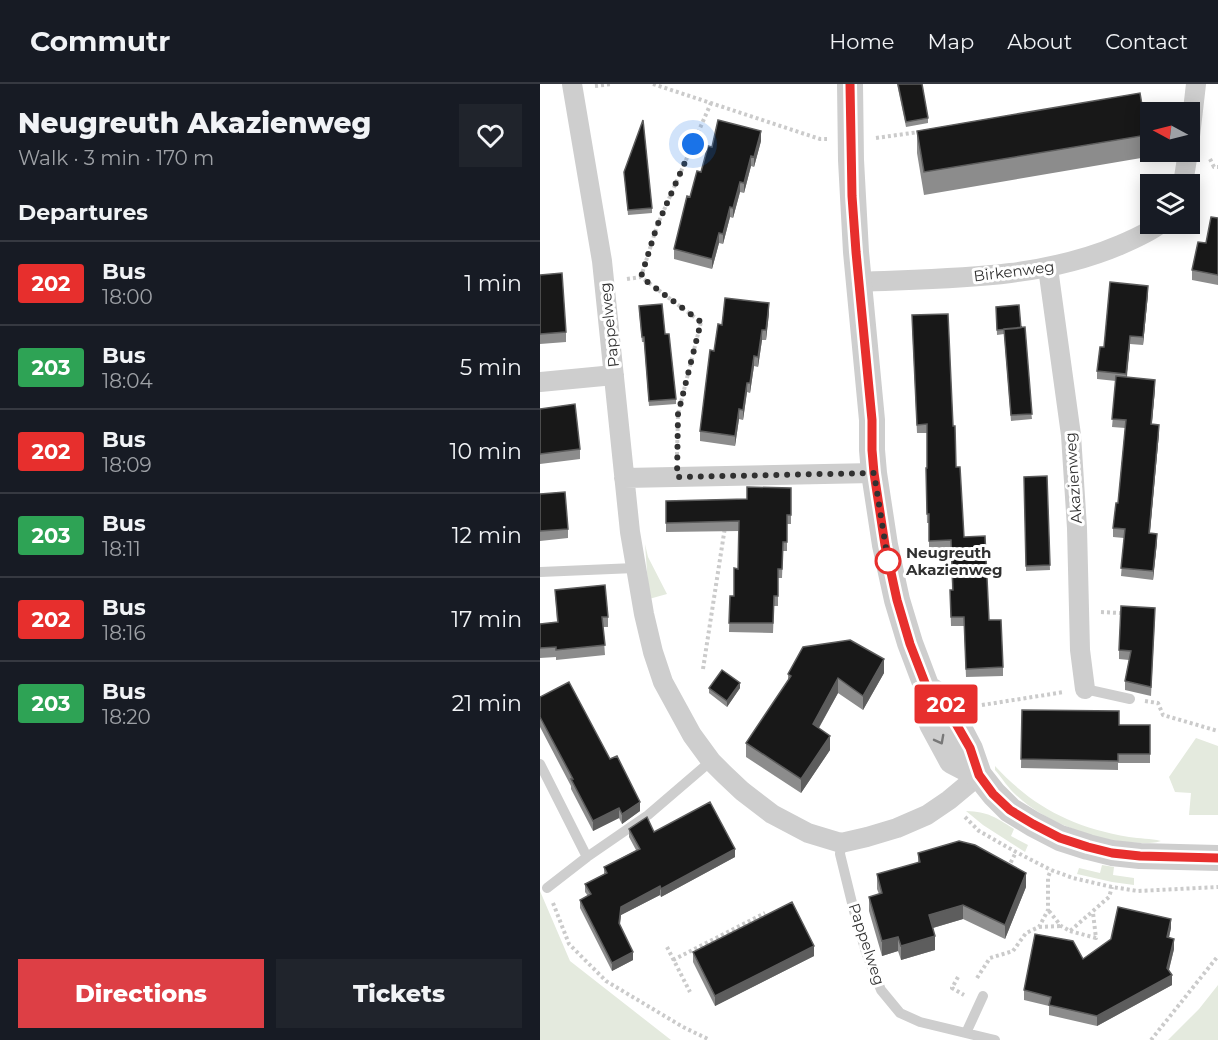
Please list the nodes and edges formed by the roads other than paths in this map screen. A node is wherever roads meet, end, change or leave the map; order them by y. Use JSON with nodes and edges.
{"nodes":[{"id":1,"x":572,"y":84,"type":"edge"},
{"id":2,"x":850,"y":84,"type":"edge"},
{"id":3,"x":1196,"y":84,"type":"edge"},
{"id":4,"x":1194,"y":102,"type":"edge"},
{"id":5,"x":1142,"y":234,"type":"edge"},
{"id":6,"x":1048,"y":268,"type":"junction"},
{"id":7,"x":859,"y":282,"type":"junction"},
{"id":8,"x":614,"y":375,"type":"junction"},
{"id":9,"x":540,"y":382,"type":"edge"},
{"id":10,"x":874,"y":473,"type":"junction"},
{"id":11,"x":624,"y":478,"type":"junction"},
{"id":12,"x":635,"y":568,"type":"junction"},
{"id":13,"x":540,"y":572,"type":"edge"},
{"id":14,"x":1085,"y":689,"type":"joint"},
{"id":15,"x":1130,"y":699,"type":"road end"},
{"id":16,"x":711,"y":761,"type":"junction"},
{"id":17,"x":540,"y":764,"type":"edge"},
{"id":18,"x":979,"y":775,"type":"junction"},
{"id":19,"x":841,"y":843,"type":"junction"},
{"id":20,"x":587,"y":857,"type":"junction"},
{"id":21,"x":1218,"y":858,"type":"edge"},
{"id":22,"x":547,"y":888,"type":"road end"},
{"id":23,"x":983,"y":996,"type":"dead end"},
{"id":24,"x":966,"y":1033,"type":"junction"},
{"id":25,"x":995,"y":1040,"type":"edge"}],
"edges":[{"from":1,"to":8,"type":"street","name":"Pappelweg"},
{"from":2,"to":7,"type":"street"},
{"from":3,"to":4,"type":"street"},
{"from":5,"to":6,"type":"street","name":"Birkenweg"},
{"from":6,"to":7,"type":"street","name":"Birkenweg"},
{"from":6,"to":14,"type":"street","name":"Akazienweg"},
{"from":7,"to":10,"type":"street"},
{"from":8,"to":9,"type":"street"},
{"from":8,"to":11,"type":"street","name":"Pappelweg"},
{"from":10,"to":11,"type":"street"},
{"from":10,"to":18,"type":"street"},
{"from":11,"to":12,"type":"street","name":"Pappelweg"},
{"from":12,"to":13,"type":"lane"},
{"from":12,"to":16,"type":"street","name":"Pappelweg"},
{"from":14,"to":15,"type":"lane"},
{"from":16,"to":19,"type":"street","name":"Pappelweg"},
{"from":16,"to":20,"type":"lane"},
{"from":17,"to":20,"type":"lane"},
{"from":18,"to":19,"type":"street"},
{"from":18,"to":21,"type":"street"},
{"from":19,"to":24,"type":"lane","name":"Pappelweg"},
{"from":20,"to":22,"type":"lane"},
{"from":23,"to":24,"type":"lane"},
{"from":24,"to":25,"type":"lane","name":"Pappelweg"}]}
